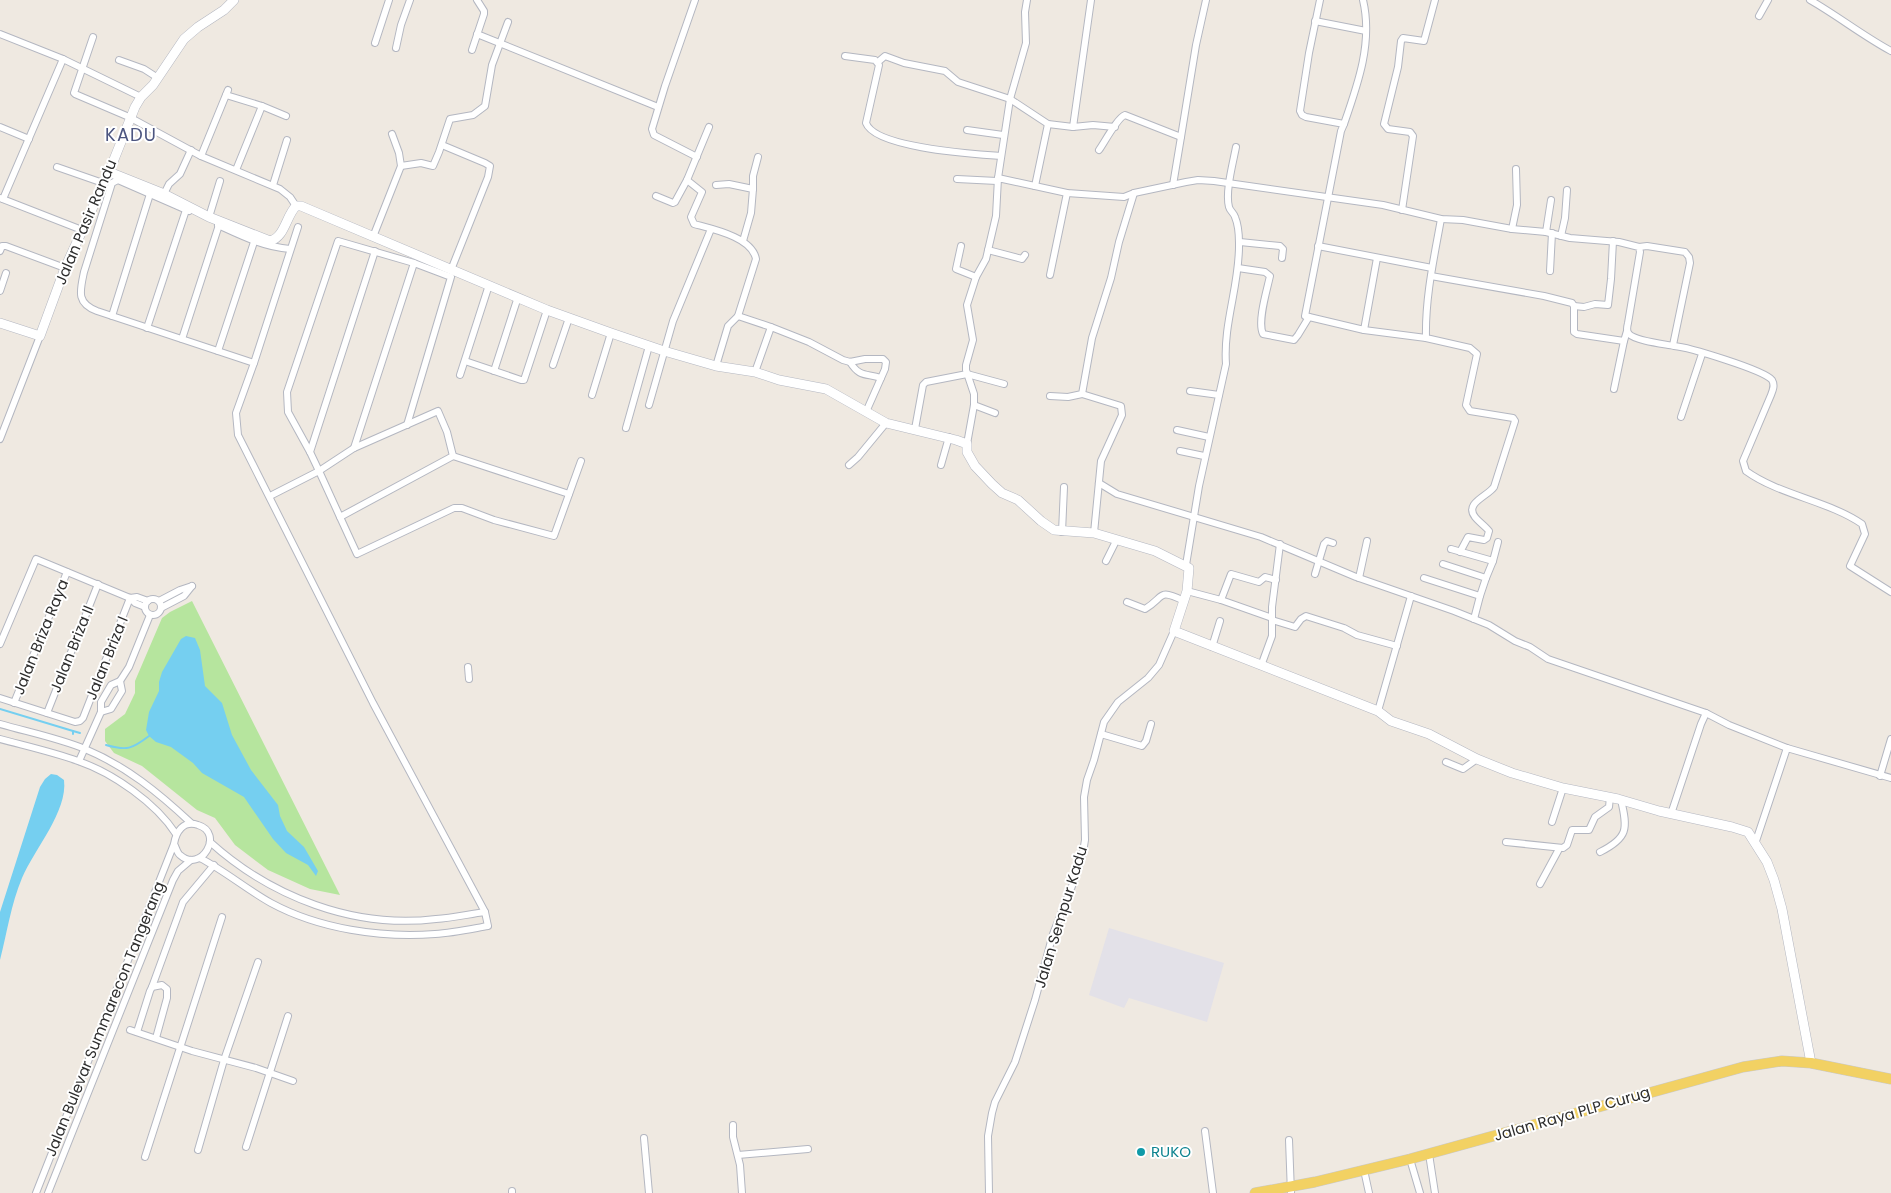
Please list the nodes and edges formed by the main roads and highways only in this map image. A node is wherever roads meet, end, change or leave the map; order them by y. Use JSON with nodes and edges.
{"nodes":[{"id":1,"x":1891,"y":1079,"type":"edge"},
{"id":2,"x":1291,"y":1190,"type":"edge"},
{"id":3,"x":1255,"y":1193,"type":"edge"}],
"edges":[{"from":1,"to":2,"type":"main road","name":"Jalan Raya PLP Curug"},
{"from":2,"to":3,"type":"main road","name":"Jalan Raya PLP Curug"}]}
